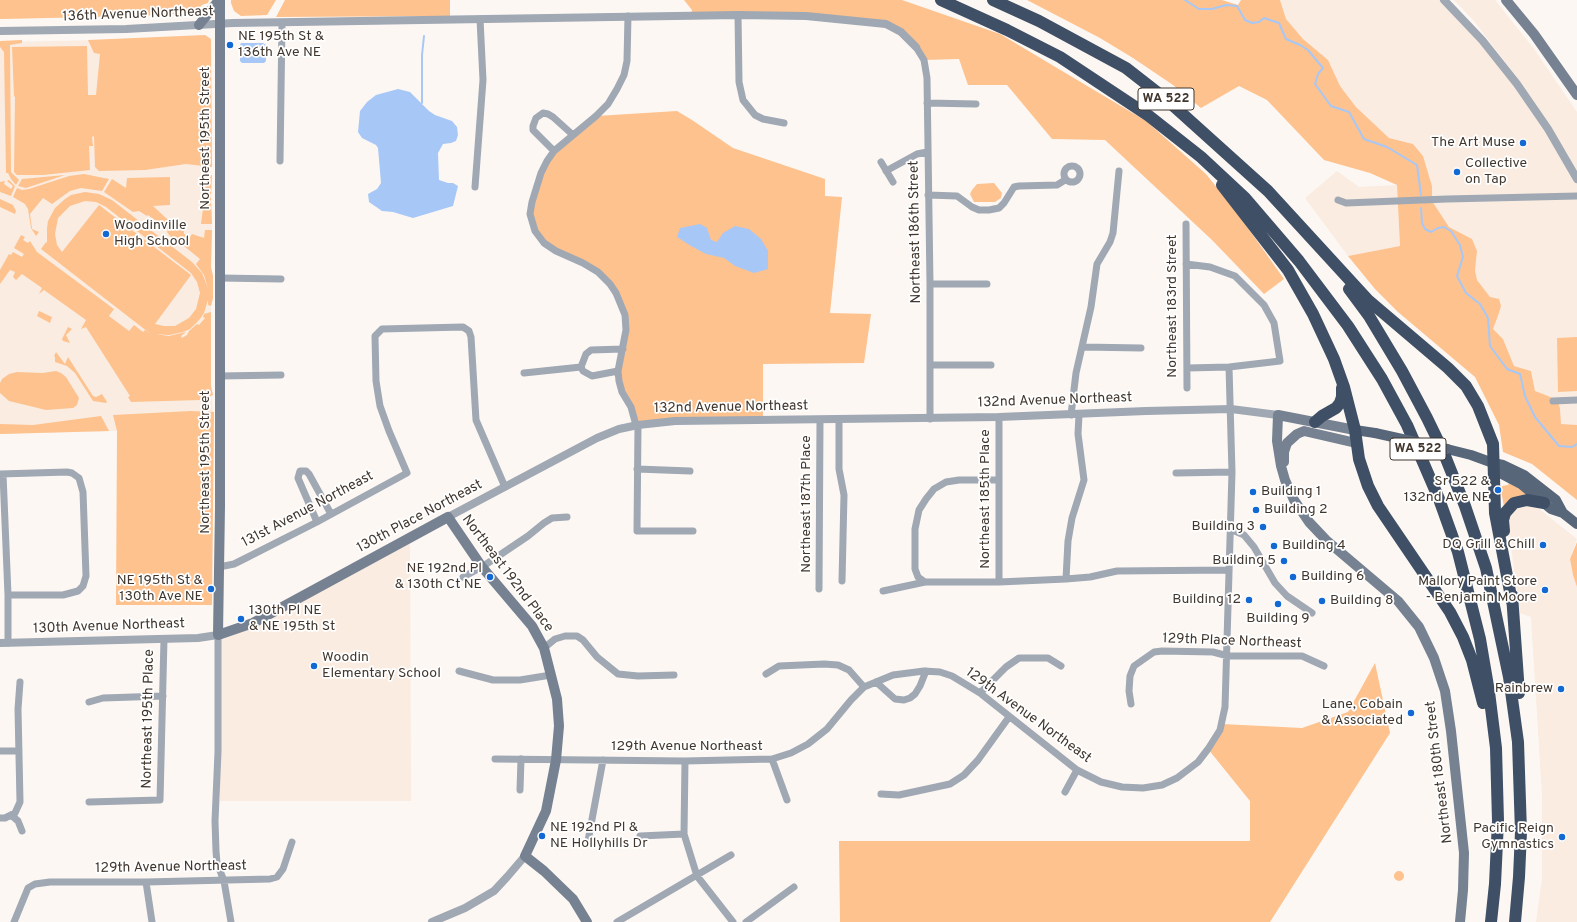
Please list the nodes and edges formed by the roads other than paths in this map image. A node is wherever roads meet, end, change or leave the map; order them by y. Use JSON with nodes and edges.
{"nodes":[{"id":1,"x":220,"y":0,"type":"edge"},
{"id":2,"x":941,"y":0,"type":"edge"},
{"id":3,"x":993,"y":0,"type":"edge"},
{"id":4,"x":1444,"y":0,"type":"edge"},
{"id":5,"x":1506,"y":0,"type":"edge"},
{"id":6,"x":738,"y":15,"type":"junction"},
{"id":7,"x":628,"y":16,"type":"junction"},
{"id":8,"x":480,"y":19,"type":"junction"},
{"id":9,"x":282,"y":23,"type":"junction"},
{"id":10,"x":199,"y":25,"type":"junction"},
{"id":11,"x":220,"y":25,"type":"junction"},
{"id":12,"x":0,"y":31,"type":"edge"},
{"id":13,"x":916,"y":47,"type":"joint"},
{"id":14,"x":1577,"y":95,"type":"edge"},
{"id":15,"x":927,"y":103,"type":"junction"},
{"id":16,"x":976,"y":104,"type":"dead end"},
{"id":17,"x":784,"y":123,"type":"dead end"},
{"id":18,"x":573,"y":135,"type":"junction"},
{"id":19,"x":554,"y":151,"type":"junction"},
{"id":20,"x":927,"y":152,"type":"junction"},
{"id":21,"x":1201,"y":157,"type":"junction"},
{"id":22,"x":280,"y":161,"type":"dead end"},
{"id":23,"x":881,"y":162,"type":"dead end"},
{"id":24,"x":886,"y":171,"type":"junction"},
{"id":25,"x":1119,"y":171,"type":"dead end"},
{"id":26,"x":1577,"y":179,"type":"edge"},
{"id":27,"x":1065,"y":180,"type":"dead end"},
{"id":28,"x":893,"y":182,"type":"dead end"},
{"id":29,"x":475,"y":187,"type":"dead end"},
{"id":30,"x":928,"y":195,"type":"junction"},
{"id":31,"x":1577,"y":196,"type":"edge"},
{"id":32,"x":1338,"y":200,"type":"dead end"},
{"id":33,"x":1186,"y":224,"type":"dead end"},
{"id":34,"x":1309,"y":237,"type":"junction"},
{"id":35,"x":1186,"y":264,"type":"junction"},
{"id":36,"x":220,"y":278,"type":"junction"},
{"id":37,"x":281,"y":279,"type":"dead end"},
{"id":38,"x":930,"y":284,"type":"junction"},
{"id":39,"x":987,"y":284,"type":"dead end"},
{"id":40,"x":1083,"y":347,"type":"junction"},
{"id":41,"x":1141,"y":348,"type":"dead end"},
{"id":42,"x":623,"y":349,"type":"junction"},
{"id":43,"x":930,"y":365,"type":"junction"},
{"id":44,"x":991,"y":365,"type":"dead end"},
{"id":45,"x":580,"y":367,"type":"junction"},
{"id":46,"x":1229,"y":367,"type":"junction"},
{"id":47,"x":1187,"y":368,"type":"junction"},
{"id":48,"x":618,"y":372,"type":"junction"},
{"id":49,"x":524,"y":373,"type":"dead end"},
{"id":50,"x":281,"y":375,"type":"dead end"},
{"id":51,"x":220,"y":376,"type":"junction"},
{"id":52,"x":1341,"y":377,"type":"junction"},
{"id":53,"x":1187,"y":388,"type":"dead end"},
{"id":54,"x":1577,"y":400,"type":"edge"},
{"id":55,"x":1553,"y":401,"type":"dead end"},
{"id":56,"x":1231,"y":409,"type":"junction"},
{"id":57,"x":1075,"y":415,"type":"junction"},
{"id":58,"x":1278,"y":415,"type":"junction"},
{"id":59,"x":999,"y":417,"type":"junction"},
{"id":60,"x":930,"y":419,"type":"junction"},
{"id":61,"x":820,"y":420,"type":"junction"},
{"id":62,"x":839,"y":420,"type":"junction"},
{"id":63,"x":1315,"y":422,"type":"junction"},
{"id":64,"x":637,"y":425,"type":"junction"},
{"id":65,"x":1355,"y":430,"type":"junction"},
{"id":66,"x":1356,"y":443,"type":"junction"},
{"id":67,"x":1493,"y":463,"type":"junction"},
{"id":68,"x":637,"y":469,"type":"junction"},
{"id":69,"x":690,"y":471,"type":"dead end"},
{"id":70,"x":1232,"y":472,"type":"junction"},
{"id":71,"x":1176,"y":473,"type":"dead end"},
{"id":72,"x":1,"y":474,"type":"edge"},
{"id":73,"x":999,"y":480,"type":"junction"},
{"id":74,"x":1285,"y":480,"type":"junction"},
{"id":75,"x":504,"y":487,"type":"junction"},
{"id":76,"x":1544,"y":503,"type":"junction"},
{"id":77,"x":1563,"y":513,"type":"junction"},
{"id":78,"x":331,"y":514,"type":"junction"},
{"id":79,"x":448,"y":517,"type":"junction"},
{"id":80,"x":567,"y":518,"type":"dead end"},
{"id":81,"x":317,"y":522,"type":"junction"},
{"id":82,"x":1577,"y":524,"type":"edge"},
{"id":83,"x":1230,"y":529,"type":"junction"},
{"id":84,"x":693,"y":531,"type":"dead end"},
{"id":85,"x":219,"y":567,"type":"junction"},
{"id":86,"x":482,"y":568,"type":"junction"},
{"id":87,"x":1229,"y":570,"type":"junction"},
{"id":88,"x":463,"y":577,"type":"dead end"},
{"id":89,"x":1066,"y":579,"type":"junction"},
{"id":90,"x":842,"y":581,"type":"dead end"},
{"id":91,"x":925,"y":582,"type":"junction"},
{"id":92,"x":999,"y":582,"type":"junction"},
{"id":93,"x":819,"y":589,"type":"dead end"},
{"id":94,"x":883,"y":591,"type":"dead end"},
{"id":95,"x":8,"y":595,"type":"junction"},
{"id":96,"x":1512,"y":602,"type":"junction"},
{"id":97,"x":1312,"y":613,"type":"dead end"},
{"id":98,"x":218,"y":635,"type":"junction"},
{"id":99,"x":164,"y":639,"type":"junction"},
{"id":100,"x":4,"y":643,"type":"edge"},
{"id":101,"x":544,"y":648,"type":"junction"},
{"id":102,"x":1228,"y":656,"type":"junction"},
{"id":103,"x":1061,"y":666,"type":"dead end"},
{"id":104,"x":1324,"y":666,"type":"dead end"},
{"id":105,"x":459,"y":671,"type":"dead end"},
{"id":106,"x":926,"y":671,"type":"junction"},
{"id":107,"x":766,"y":674,"type":"dead end"},
{"id":108,"x":551,"y":675,"type":"junction"},
{"id":109,"x":674,"y":675,"type":"dead end"},
{"id":110,"x":20,"y":682,"type":"dead end"},
{"id":111,"x":876,"y":682,"type":"junction"},
{"id":112,"x":864,"y":687,"type":"junction"},
{"id":113,"x":980,"y":693,"type":"junction"},
{"id":114,"x":163,"y":696,"type":"junction"},
{"id":115,"x":89,"y":702,"type":"dead end"},
{"id":116,"x":1131,"y":704,"type":"dead end"},
{"id":117,"x":1009,"y":716,"type":"junction"},
{"id":118,"x":1518,"y":742,"type":"junction"},
{"id":119,"x":19,"y":750,"type":"junction"},
{"id":120,"x":0,"y":751,"type":"edge"},
{"id":121,"x":495,"y":759,"type":"dead end"},
{"id":122,"x":521,"y":759,"type":"junction"},
{"id":123,"x":772,"y":759,"type":"junction"},
{"id":124,"x":556,"y":760,"type":"junction"},
{"id":125,"x":603,"y":760,"type":"junction"},
{"id":126,"x":684,"y":761,"type":"junction"},
{"id":127,"x":1076,"y":770,"type":"junction"},
{"id":128,"x":520,"y":790,"type":"dead end"},
{"id":129,"x":1065,"y":792,"type":"dead end"},
{"id":130,"x":881,"y":794,"type":"dead end"},
{"id":131,"x":787,"y":800,"type":"dead end"},
{"id":132,"x":89,"y":802,"type":"dead end"},
{"id":133,"x":1497,"y":804,"type":"junction"},
{"id":134,"x":11,"y":815,"type":"junction"},
{"id":135,"x":0,"y":818,"type":"edge"},
{"id":136,"x":22,"y":831,"type":"dead end"},
{"id":137,"x":684,"y":834,"type":"junction"},
{"id":138,"x":640,"y":836,"type":"dead end"},
{"id":139,"x":588,"y":841,"type":"dead end"},
{"id":140,"x":292,"y":842,"type":"dead end"},
{"id":141,"x":731,"y":855,"type":"dead end"},
{"id":142,"x":525,"y":856,"type":"junction"},
{"id":143,"x":697,"y":876,"type":"junction"},
{"id":144,"x":224,"y":881,"type":"junction"},
{"id":145,"x":146,"y":882,"type":"junction"},
{"id":146,"x":794,"y":887,"type":"dead end"},
{"id":147,"x":14,"y":922,"type":"edge"},
{"id":148,"x":152,"y":922,"type":"edge"},
{"id":149,"x":231,"y":922,"type":"edge"},
{"id":150,"x":432,"y":922,"type":"edge"},
{"id":151,"x":586,"y":922,"type":"edge"},
{"id":152,"x":617,"y":922,"type":"edge"},
{"id":153,"x":733,"y":922,"type":"edge"},
{"id":154,"x":746,"y":922,"type":"edge"},
{"id":155,"x":1460,"y":922,"type":"edge"},
{"id":156,"x":1490,"y":922,"type":"edge"},
{"id":157,"x":1515,"y":922,"type":"edge"}],
"edges":[{"from":1,"to":10,"type":"main road"},
{"from":1,"to":11,"type":"main road","name":"Northeast 195th Street"},
{"from":2,"to":21,"type":"highway","number":"WA 522"},
{"from":3,"to":34,"type":"highway","number":"WA 522"},
{"from":4,"to":26,"type":"street"},
{"from":5,"to":14,"type":"main road"},
{"from":6,"to":7,"type":"street","name":"136th Avenue Northeast"},
{"from":6,"to":13,"type":"street","name":"136th Avenue Northeast"},
{"from":6,"to":17,"type":"street"},
{"from":7,"to":8,"type":"street","name":"136th Avenue Northeast"},
{"from":7,"to":18,"type":"street"},
{"from":8,"to":9,"type":"street","name":"136th Avenue Northeast"},
{"from":8,"to":29,"type":"street"},
{"from":9,"to":11,"type":"street","name":"136th Avenue Northeast"},
{"from":9,"to":22,"type":"street"},
{"from":10,"to":11,"type":"street","name":"136th Avenue Northeast"},
{"from":10,"to":12,"type":"street","name":"136th Avenue Northeast"},
{"from":11,"to":36,"type":"main road","name":"Northeast 195th Street"},
{"from":13,"to":15,"type":"street","name":"Northeast 186th Street"},
{"from":15,"to":16,"type":"street"},
{"from":15,"to":20,"type":"street","name":"Northeast 186th Street"},
{"from":18,"to":19,"type":"street"},
{"from":18,"to":19,"type":"street"},
{"from":19,"to":42,"type":"street"},
{"from":20,"to":24,"type":"street"},
{"from":20,"to":30,"type":"street","name":"Northeast 186th Street"},
{"from":21,"to":52,"type":"highway"},
{"from":21,"to":133,"type":"highway","number":"WA 522"},
{"from":23,"to":24,"type":"street"},
{"from":24,"to":28,"type":"street"},
{"from":25,"to":40,"type":"street"},
{"from":27,"to":30,"type":"street"},
{"from":30,"to":38,"type":"street","name":"Northeast 186th Street"},
{"from":31,"to":32,"type":"street"},
{"from":33,"to":35,"type":"street","name":"Northeast 183rd Street"},
{"from":34,"to":67,"type":"highway"},
{"from":34,"to":118,"type":"highway","number":"WA 522"},
{"from":35,"to":46,"type":"street"},
{"from":35,"to":47,"type":"street","name":"Northeast 183rd Street"},
{"from":36,"to":37,"type":"street"},
{"from":36,"to":51,"type":"main road","name":"Northeast 195th Street"},
{"from":38,"to":39,"type":"street"},
{"from":38,"to":43,"type":"street","name":"Northeast 186th Street"},
{"from":40,"to":41,"type":"street"},
{"from":40,"to":57,"type":"street"},
{"from":42,"to":45,"type":"street"},
{"from":42,"to":48,"type":"street"},
{"from":43,"to":44,"type":"street"},
{"from":43,"to":60,"type":"street","name":"Northeast 186th Street"},
{"from":45,"to":48,"type":"street"},
{"from":45,"to":49,"type":"street"},
{"from":46,"to":47,"type":"street"},
{"from":46,"to":56,"type":"street","name":"129th Avenue Northeast"},
{"from":47,"to":53,"type":"street","name":"Northeast 183rd Street"},
{"from":48,"to":64,"type":"street"},
{"from":50,"to":51,"type":"street"},
{"from":51,"to":85,"type":"main road","name":"Northeast 195th Street"},
{"from":52,"to":63,"type":"highway"},
{"from":52,"to":65,"type":"highway"},
{"from":54,"to":55,"type":"street"},
{"from":56,"to":57,"type":"street","name":"132nd Avenue Northeast"},
{"from":56,"to":58,"type":"street","name":"132nd Avenue Northeast"},
{"from":56,"to":70,"type":"street","name":"129th Avenue Northeast"},
{"from":57,"to":59,"type":"street","name":"132nd Avenue Northeast"},
{"from":57,"to":89,"type":"street"},
{"from":58,"to":63,"type":"main road","name":"132nd Avenue Northeast"},
{"from":58,"to":74,"type":"main road","name":"Northeast 180th Street"},
{"from":59,"to":60,"type":"street","name":"132nd Avenue Northeast"},
{"from":59,"to":73,"type":"street","name":"Northeast 185th Place"},
{"from":60,"to":62,"type":"street","name":"132nd Avenue Northeast"},
{"from":61,"to":62,"type":"street","name":"132nd Avenue Northeast"},
{"from":61,"to":64,"type":"street","name":"132nd Avenue Northeast"},
{"from":61,"to":93,"type":"street","name":"Northeast 187th Place"},
{"from":62,"to":90,"type":"street"},
{"from":63,"to":65,"type":"main road","name":"132nd Avenue Northeast"},
{"from":64,"to":68,"type":"street"},
{"from":64,"to":75,"type":"street","name":"130th Place Northeast"},
{"from":65,"to":66,"type":"highway"},
{"from":65,"to":67,"type":"main road","name":"132nd Avenue Northeast","bridge":true},
{"from":66,"to":74,"type":"main road"},
{"from":66,"to":133,"type":"highway"},
{"from":67,"to":76,"type":"main road"},
{"from":67,"to":77,"type":"main road"},
{"from":67,"to":96,"type":"highway"},
{"from":68,"to":69,"type":"street"},
{"from":68,"to":84,"type":"street"},
{"from":70,"to":71,"type":"street"},
{"from":70,"to":83,"type":"street","name":"129th Avenue Northeast"},
{"from":72,"to":95,"type":"street"},
{"from":72,"to":95,"type":"street"},
{"from":73,"to":91,"type":"street"},
{"from":73,"to":92,"type":"street","name":"Northeast 185th Place"},
{"from":74,"to":155,"type":"main road","name":"Northeast 180th Street"},
{"from":75,"to":78,"type":"street","name":"131st Avenue Northeast"},
{"from":75,"to":79,"type":"street","name":"130th Place Northeast"},
{"from":76,"to":77,"type":"main road"},
{"from":76,"to":96,"type":"highway"},
{"from":77,"to":82,"type":"main road"},
{"from":78,"to":81,"type":"street","name":"131st Avenue Northeast"},
{"from":78,"to":81,"type":"street"},
{"from":79,"to":86,"type":"main road","name":"Northeast 192nd Place"},
{"from":79,"to":98,"type":"main road","name":"130th Place Northeast"},
{"from":80,"to":86,"type":"street"},
{"from":81,"to":85,"type":"street","name":"131st Avenue Northeast"},
{"from":83,"to":87,"type":"street","name":"129th Avenue Northeast"},
{"from":83,"to":97,"type":"street"},
{"from":85,"to":98,"type":"main road","name":"Northeast 195th Street"},
{"from":86,"to":88,"type":"street"},
{"from":86,"to":101,"type":"main road","name":"Northeast 192nd Place"},
{"from":87,"to":89,"type":"street"},
{"from":87,"to":102,"type":"street","name":"129th Avenue Northeast"},
{"from":89,"to":92,"type":"street"},
{"from":91,"to":92,"type":"street"},
{"from":91,"to":94,"type":"street"},
{"from":95,"to":100,"type":"street"},
{"from":96,"to":118,"type":"highway"},
{"from":98,"to":99,"type":"street","name":"130th Avenue Northeast"},
{"from":98,"to":144,"type":"street","name":"Northeast 195th Street"},
{"from":99,"to":100,"type":"street","name":"130th Avenue Northeast"},
{"from":99,"to":114,"type":"street","name":"Northeast 195th Place"},
{"from":101,"to":108,"type":"main road","name":"Northeast 192nd Place"},
{"from":101,"to":109,"type":"street"},
{"from":102,"to":104,"type":"street","name":"129th Place Northeast"},
{"from":102,"to":116,"type":"street","name":"129th Place Northeast"},
{"from":102,"to":127,"type":"street","name":"129th Avenue Northeast"},
{"from":103,"to":113,"type":"street"},
{"from":105,"to":108,"type":"street"},
{"from":106,"to":111,"type":"street","name":"129th Avenue Northeast"},
{"from":106,"to":111,"type":"street"},
{"from":106,"to":113,"type":"street","name":"129th Avenue Northeast"},
{"from":107,"to":112,"type":"street"},
{"from":108,"to":124,"type":"main road","name":"Northeast 192nd Place"},
{"from":110,"to":119,"type":"street"},
{"from":111,"to":112,"type":"street","name":"129th Avenue Northeast"},
{"from":112,"to":123,"type":"street","name":"129th Avenue Northeast"},
{"from":113,"to":117,"type":"street","name":"129th Avenue Northeast"},
{"from":114,"to":115,"type":"street"},
{"from":114,"to":132,"type":"street","name":"Northeast 195th Place"},
{"from":117,"to":127,"type":"street","name":"129th Avenue Northeast"},
{"from":117,"to":130,"type":"street"},
{"from":118,"to":157,"type":"highway","number":"WA 522"},
{"from":119,"to":120,"type":"street"},
{"from":119,"to":134,"type":"street"},
{"from":121,"to":122,"type":"street","name":"129th Avenue Northeast"},
{"from":122,"to":124,"type":"street","name":"129th Avenue Northeast"},
{"from":122,"to":128,"type":"street"},
{"from":123,"to":126,"type":"street","name":"129th Avenue Northeast"},
{"from":123,"to":131,"type":"street"},
{"from":124,"to":125,"type":"street","name":"129th Avenue Northeast"},
{"from":124,"to":142,"type":"main road","name":"Northeast 192nd Place"},
{"from":125,"to":126,"type":"street","name":"129th Avenue Northeast"},
{"from":125,"to":139,"type":"street"},
{"from":126,"to":137,"type":"street"},
{"from":127,"to":129,"type":"street"},
{"from":133,"to":156,"type":"highway","number":"WA 522"},
{"from":134,"to":135,"type":"street"},
{"from":134,"to":136,"type":"street"},
{"from":137,"to":138,"type":"street"},
{"from":137,"to":143,"type":"street"},
{"from":140,"to":144,"type":"street","name":"129th Avenue Northeast"},
{"from":141,"to":143,"type":"street"},
{"from":142,"to":150,"type":"street"},
{"from":142,"to":151,"type":"main road"},
{"from":143,"to":152,"type":"street"},
{"from":143,"to":153,"type":"street"},
{"from":144,"to":145,"type":"street","name":"129th Avenue Northeast"},
{"from":144,"to":149,"type":"street","name":"Northeast 195th Street"},
{"from":145,"to":147,"type":"street","name":"129th Avenue Northeast"},
{"from":145,"to":148,"type":"street"},
{"from":146,"to":154,"type":"street"}]}
